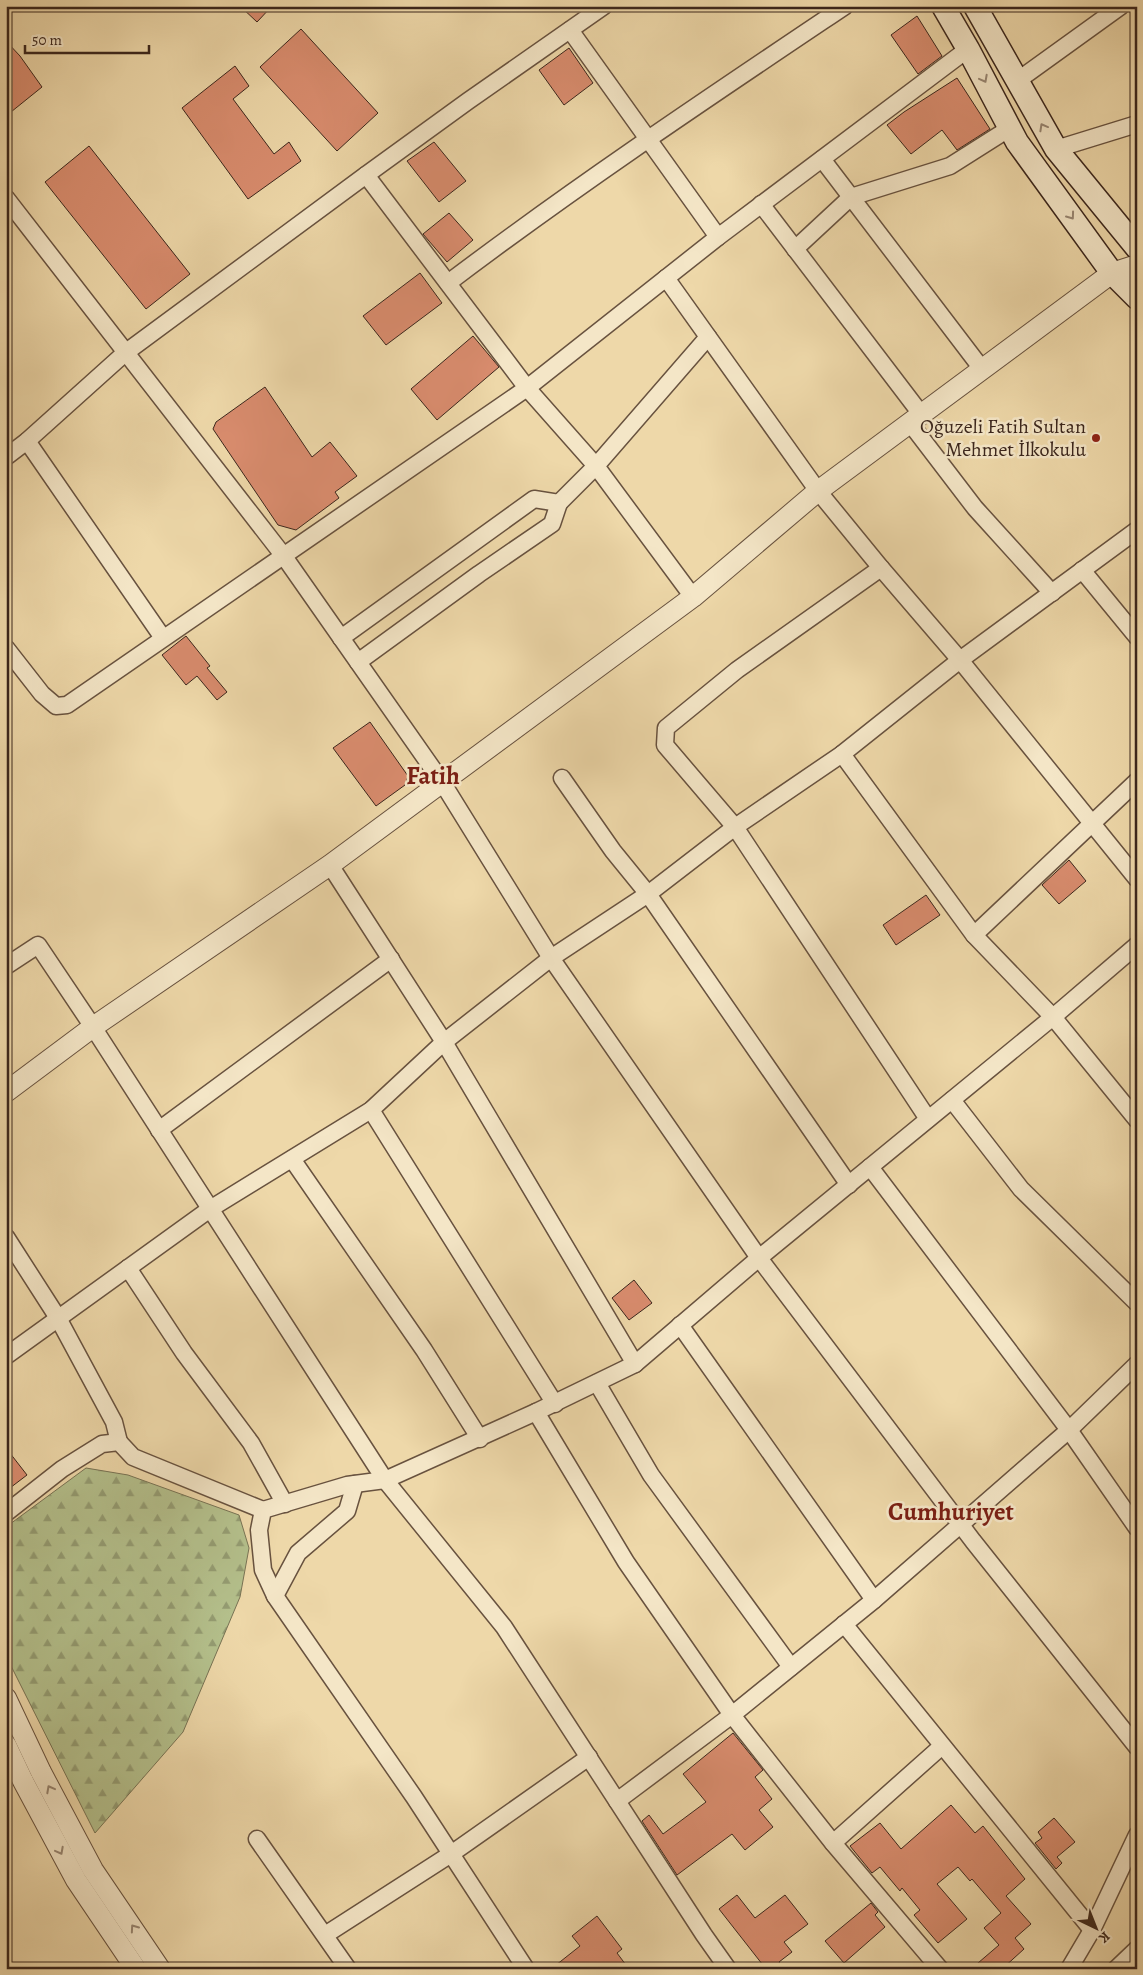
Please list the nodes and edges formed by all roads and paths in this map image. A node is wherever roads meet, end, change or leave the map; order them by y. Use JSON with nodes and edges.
{"nodes":[{"id":1,"x":604,"y":6,"type":"edge"},
{"id":2,"x":845,"y":6,"type":"edge"},
{"id":3,"x":943,"y":6,"type":"edge"},
{"id":4,"x":975,"y":6,"type":"edge"},
{"id":5,"x":1121,"y":6,"type":"edge"},
{"id":6,"x":570,"y":30,"type":"junction"},
{"id":7,"x":968,"y":49,"type":"junction"},
{"id":8,"x":1017,"y":80,"type":"junction"},
{"id":9,"x":1137,"y":124,"type":"edge"},
{"id":10,"x":1010,"y":128,"type":"junction"},
{"id":11,"x":648,"y":139,"type":"junction"},
{"id":12,"x":1056,"y":149,"type":"junction"},
{"id":13,"x":822,"y":159,"type":"junction"},
{"id":14,"x":366,"y":175,"type":"junction"},
{"id":15,"x":851,"y":197,"type":"junction"},
{"id":16,"x":6,"y":198,"type":"edge"},
{"id":17,"x":761,"y":204,"type":"junction"},
{"id":18,"x":718,"y":237,"type":"junction"},
{"id":19,"x":1137,"y":248,"type":"edge"},
{"id":20,"x":795,"y":249,"type":"junction"},
{"id":21,"x":1137,"y":265,"type":"edge"},
{"id":22,"x":1112,"y":272,"type":"junction"},
{"id":23,"x":666,"y":278,"type":"junction"},
{"id":24,"x":448,"y":284,"type":"junction"},
{"id":25,"x":1137,"y":298,"type":"edge"},
{"id":26,"x":708,"y":337,"type":"junction"},
{"id":27,"x":125,"y":353,"type":"junction"},
{"id":28,"x":982,"y":369,"type":"junction"},
{"id":29,"x":527,"y":388,"type":"junction"},
{"id":30,"x":916,"y":419,"type":"junction"},
{"id":31,"x":27,"y":441,"type":"junction"},
{"id":32,"x":6,"y":457,"type":"edge"},
{"id":33,"x":596,"y":466,"type":"junction"},
{"id":34,"x":818,"y":491,"type":"junction"},
{"id":35,"x":559,"y":503,"type":"junction"},
{"id":36,"x":1137,"y":530,"type":"edge"},
{"id":37,"x":283,"y":555,"type":"junction"},
{"id":38,"x":881,"y":568,"type":"junction"},
{"id":39,"x":1082,"y":570,"type":"junction"},
{"id":40,"x":1052,"y":592,"type":"junction"},
{"id":41,"x":693,"y":597,"type":"junction"},
{"id":42,"x":1137,"y":637,"type":"edge"},
{"id":43,"x":163,"y":638,"type":"junction"},
{"id":44,"x":341,"y":638,"type":"junction"},
{"id":45,"x":6,"y":648,"type":"edge"},
{"id":46,"x":960,"y":660,"type":"junction"},
{"id":47,"x":358,"y":662,"type":"junction"},
{"id":48,"x":842,"y":754,"type":"junction"},
{"id":49,"x":562,"y":778,"type":"dead end"},
{"id":50,"x":1137,"y":781,"type":"edge"},
{"id":51,"x":442,"y":782,"type":"junction"},
{"id":52,"x":1093,"y":824,"type":"junction"},
{"id":53,"x":735,"y":827,"type":"junction"},
{"id":54,"x":330,"y":865,"type":"junction"},
{"id":55,"x":1137,"y":879,"type":"edge"},
{"id":56,"x":648,"y":894,"type":"junction"},
{"id":57,"x":974,"y":934,"type":"junction"},
{"id":58,"x":1137,"y":945,"type":"edge"},
{"id":59,"x":551,"y":958,"type":"junction"},
{"id":60,"x":391,"y":959,"type":"junction"},
{"id":61,"x":6,"y":966,"type":"edge"},
{"id":62,"x":1053,"y":1018,"type":"junction"},
{"id":63,"x":94,"y":1027,"type":"junction"},
{"id":64,"x":444,"y":1042,"type":"junction"},
{"id":65,"x":6,"y":1092,"type":"edge"},
{"id":66,"x":952,"y":1100,"type":"junction"},
{"id":67,"x":371,"y":1110,"type":"junction"},
{"id":68,"x":928,"y":1119,"type":"junction"},
{"id":69,"x":1137,"y":1120,"type":"edge"},
{"id":70,"x":159,"y":1130,"type":"junction"},
{"id":71,"x":292,"y":1159,"type":"junction"},
{"id":72,"x":870,"y":1167,"type":"junction"},
{"id":73,"x":848,"y":1185,"type":"junction"},
{"id":74,"x":210,"y":1209,"type":"junction"},
{"id":75,"x":6,"y":1237,"type":"edge"},
{"id":76,"x":759,"y":1258,"type":"junction"},
{"id":77,"x":128,"y":1268,"type":"junction"},
{"id":78,"x":1137,"y":1303,"type":"edge"},
{"id":79,"x":58,"y":1318,"type":"junction"},
{"id":80,"x":680,"y":1325,"type":"junction"},
{"id":81,"x":6,"y":1356,"type":"edge"},
{"id":82,"x":635,"y":1364,"type":"junction"},
{"id":83,"x":1137,"y":1364,"type":"edge"},
{"id":84,"x":597,"y":1382,"type":"junction"},
{"id":85,"x":555,"y":1404,"type":"junction"},
{"id":86,"x":536,"y":1412,"type":"junction"},
{"id":87,"x":1069,"y":1430,"type":"junction"},
{"id":88,"x":480,"y":1439,"type":"junction"},
{"id":89,"x":119,"y":1442,"type":"junction"},
{"id":90,"x":385,"y":1480,"type":"junction"},
{"id":91,"x":355,"y":1484,"type":"junction"},
{"id":92,"x":285,"y":1504,"type":"junction"},
{"id":93,"x":263,"y":1510,"type":"junction"},
{"id":94,"x":6,"y":1513,"type":"edge"},
{"id":95,"x":960,"y":1524,"type":"junction"},
{"id":96,"x":1137,"y":1528,"type":"edge"},
{"id":97,"x":274,"y":1596,"type":"junction"},
{"id":98,"x":874,"y":1600,"type":"junction"},
{"id":99,"x":844,"y":1624,"type":"junction"},
{"id":100,"x":791,"y":1667,"type":"junction"},
{"id":101,"x":6,"y":1698,"type":"edge"},
{"id":102,"x":732,"y":1715,"type":"junction"},
{"id":103,"x":6,"y":1745,"type":"edge"},
{"id":104,"x":942,"y":1746,"type":"junction"},
{"id":105,"x":1137,"y":1747,"type":"edge"},
{"id":106,"x":589,"y":1757,"type":"junction"},
{"id":107,"x":617,"y":1801,"type":"junction"},
{"id":108,"x":1137,"y":1835,"type":"edge"},
{"id":109,"x":257,"y":1839,"type":"dead end"},
{"id":110,"x":833,"y":1843,"type":"junction"},
{"id":111,"x":451,"y":1854,"type":"junction"},
{"id":112,"x":1092,"y":1930,"type":"junction"},
{"id":113,"x":325,"y":1935,"type":"junction"},
{"id":114,"x":1137,"y":1949,"type":"edge"},
{"id":115,"x":136,"y":1969,"type":"edge"},
{"id":116,"x":160,"y":1969,"type":"edge"},
{"id":117,"x":348,"y":1969,"type":"edge"},
{"id":118,"x":526,"y":1969,"type":"edge"},
{"id":119,"x":728,"y":1969,"type":"edge"},
{"id":120,"x":940,"y":1969,"type":"edge"},
{"id":121,"x":1069,"y":1969,"type":"edge"},
{"id":122,"x":1116,"y":1969,"type":"edge"}],
"edges":[{"from":1,"to":6,"type":"street"},
{"from":2,"to":11,"type":"street"},
{"from":3,"to":7,"type":"main road"},
{"from":4,"to":8,"type":"main road"},
{"from":5,"to":8,"type":"street"},
{"from":6,"to":11,"type":"street"},
{"from":6,"to":14,"type":"street"},
{"from":7,"to":10,"type":"main road","one_way":true},
{"from":7,"to":13,"type":"street"},
{"from":12,"to":8,"type":"main road","one_way":true},
{"from":9,"to":12,"type":"street"},
{"from":10,"to":15,"type":"street"},
{"from":10,"to":22,"type":"main road","one_way":true},
{"from":11,"to":18,"type":"street"},
{"from":11,"to":24,"type":"street"},
{"from":12,"to":19,"type":"main road"},
{"from":13,"to":15,"type":"street"},
{"from":13,"to":17,"type":"street"},
{"from":14,"to":24,"type":"street"},
{"from":14,"to":27,"type":"street"},
{"from":15,"to":20,"type":"street"},
{"from":15,"to":28,"type":"street"},
{"from":16,"to":27,"type":"street"},
{"from":17,"to":18,"type":"street"},
{"from":17,"to":20,"type":"street"},
{"from":18,"to":23,"type":"street"},
{"from":20,"to":30,"type":"street"},
{"from":21,"to":22,"type":"street"},
{"from":22,"to":25,"type":"main road"},
{"from":22,"to":28,"type":"street"},
{"from":23,"to":26,"type":"street"},
{"from":23,"to":29,"type":"street"},
{"from":24,"to":29,"type":"street"},
{"from":26,"to":33,"type":"street"},
{"from":26,"to":34,"type":"street"},
{"from":27,"to":31,"type":"street"},
{"from":27,"to":37,"type":"street"},
{"from":28,"to":30,"type":"street"},
{"from":29,"to":33,"type":"street"},
{"from":29,"to":37,"type":"street"},
{"from":30,"to":34,"type":"street"},
{"from":30,"to":40,"type":"street"},
{"from":31,"to":32,"type":"street"},
{"from":31,"to":43,"type":"street"},
{"from":33,"to":35,"type":"street"},
{"from":33,"to":41,"type":"street"},
{"from":34,"to":38,"type":"street"},
{"from":34,"to":41,"type":"street"},
{"from":35,"to":44,"type":"street"},
{"from":35,"to":47,"type":"street"},
{"from":36,"to":39,"type":"street"},
{"from":37,"to":43,"type":"street"},
{"from":37,"to":44,"type":"street"},
{"from":38,"to":46,"type":"street"},
{"from":38,"to":53,"type":"street"},
{"from":39,"to":40,"type":"street"},
{"from":39,"to":42,"type":"street"},
{"from":40,"to":46,"type":"street"},
{"from":41,"to":51,"type":"street"},
{"from":43,"to":45,"type":"street"},
{"from":44,"to":47,"type":"street"},
{"from":46,"to":48,"type":"street"},
{"from":46,"to":52,"type":"street"},
{"from":47,"to":51,"type":"street"},
{"from":48,"to":53,"type":"street"},
{"from":48,"to":57,"type":"street"},
{"from":49,"to":56,"type":"street"},
{"from":50,"to":52,"type":"street"},
{"from":51,"to":54,"type":"street"},
{"from":51,"to":59,"type":"street"},
{"from":52,"to":55,"type":"street"},
{"from":52,"to":57,"type":"street"},
{"from":53,"to":56,"type":"street"},
{"from":53,"to":68,"type":"street"},
{"from":54,"to":60,"type":"street"},
{"from":54,"to":63,"type":"street"},
{"from":56,"to":59,"type":"street"},
{"from":56,"to":73,"type":"street"},
{"from":57,"to":62,"type":"street"},
{"from":58,"to":62,"type":"street"},
{"from":59,"to":64,"type":"street"},
{"from":59,"to":76,"type":"street"},
{"from":60,"to":64,"type":"street"},
{"from":60,"to":70,"type":"street"},
{"from":61,"to":63,"type":"street"},
{"from":62,"to":66,"type":"street"},
{"from":62,"to":69,"type":"street"},
{"from":63,"to":65,"type":"street"},
{"from":63,"to":70,"type":"street"},
{"from":64,"to":67,"type":"street"},
{"from":64,"to":82,"type":"street"},
{"from":66,"to":68,"type":"street"},
{"from":66,"to":78,"type":"street"},
{"from":67,"to":71,"type":"street"},
{"from":67,"to":85,"type":"street"},
{"from":68,"to":72,"type":"street"},
{"from":70,"to":74,"type":"street"},
{"from":71,"to":74,"type":"street"},
{"from":71,"to":88,"type":"street"},
{"from":72,"to":73,"type":"street"},
{"from":72,"to":87,"type":"street"},
{"from":73,"to":76,"type":"street"},
{"from":74,"to":77,"type":"street"},
{"from":74,"to":90,"type":"street"},
{"from":75,"to":79,"type":"street"},
{"from":76,"to":80,"type":"street"},
{"from":76,"to":95,"type":"street"},
{"from":77,"to":79,"type":"street"},
{"from":77,"to":92,"type":"street"},
{"from":79,"to":81,"type":"street"},
{"from":79,"to":89,"type":"street"},
{"from":80,"to":82,"type":"street"},
{"from":80,"to":98,"type":"street"},
{"from":82,"to":84,"type":"street"},
{"from":83,"to":87,"type":"street"},
{"from":84,"to":85,"type":"street"},
{"from":84,"to":100,"type":"street"},
{"from":85,"to":86,"type":"street"},
{"from":86,"to":88,"type":"street"},
{"from":86,"to":102,"type":"street"},
{"from":87,"to":95,"type":"street"},
{"from":87,"to":96,"type":"street"},
{"from":88,"to":90,"type":"street"},
{"from":89,"to":93,"type":"street"},
{"from":89,"to":94,"type":"street"},
{"from":90,"to":91,"type":"street"},
{"from":90,"to":106,"type":"street"},
{"from":91,"to":92,"type":"street"},
{"from":91,"to":97,"type":"street"},
{"from":92,"to":93,"type":"street"},
{"from":93,"to":97,"type":"street"},
{"from":95,"to":98,"type":"street"},
{"from":95,"to":105,"type":"street"},
{"from":97,"to":111,"type":"street"},
{"from":98,"to":99,"type":"street"},
{"from":99,"to":100,"type":"street"},
{"from":99,"to":104,"type":"street"},
{"from":100,"to":102,"type":"street"},
{"from":116,"to":101,"type":"street","one_way":true},
{"from":102,"to":107,"type":"street"},
{"from":102,"to":110,"type":"street"},
{"from":103,"to":115,"type":"street","one_way":true},
{"from":104,"to":110,"type":"street"},
{"from":104,"to":112,"type":"street"},
{"from":106,"to":107,"type":"street"},
{"from":106,"to":111,"type":"street"},
{"from":107,"to":119,"type":"street"},
{"from":108,"to":112,"type":"street"},
{"from":109,"to":113,"type":"street"},
{"from":110,"to":120,"type":"street"},
{"from":111,"to":113,"type":"street"},
{"from":111,"to":118,"type":"street"},
{"from":112,"to":121,"type":"street"},
{"from":113,"to":117,"type":"street"},
{"from":114,"to":122,"type":"street"}]}
